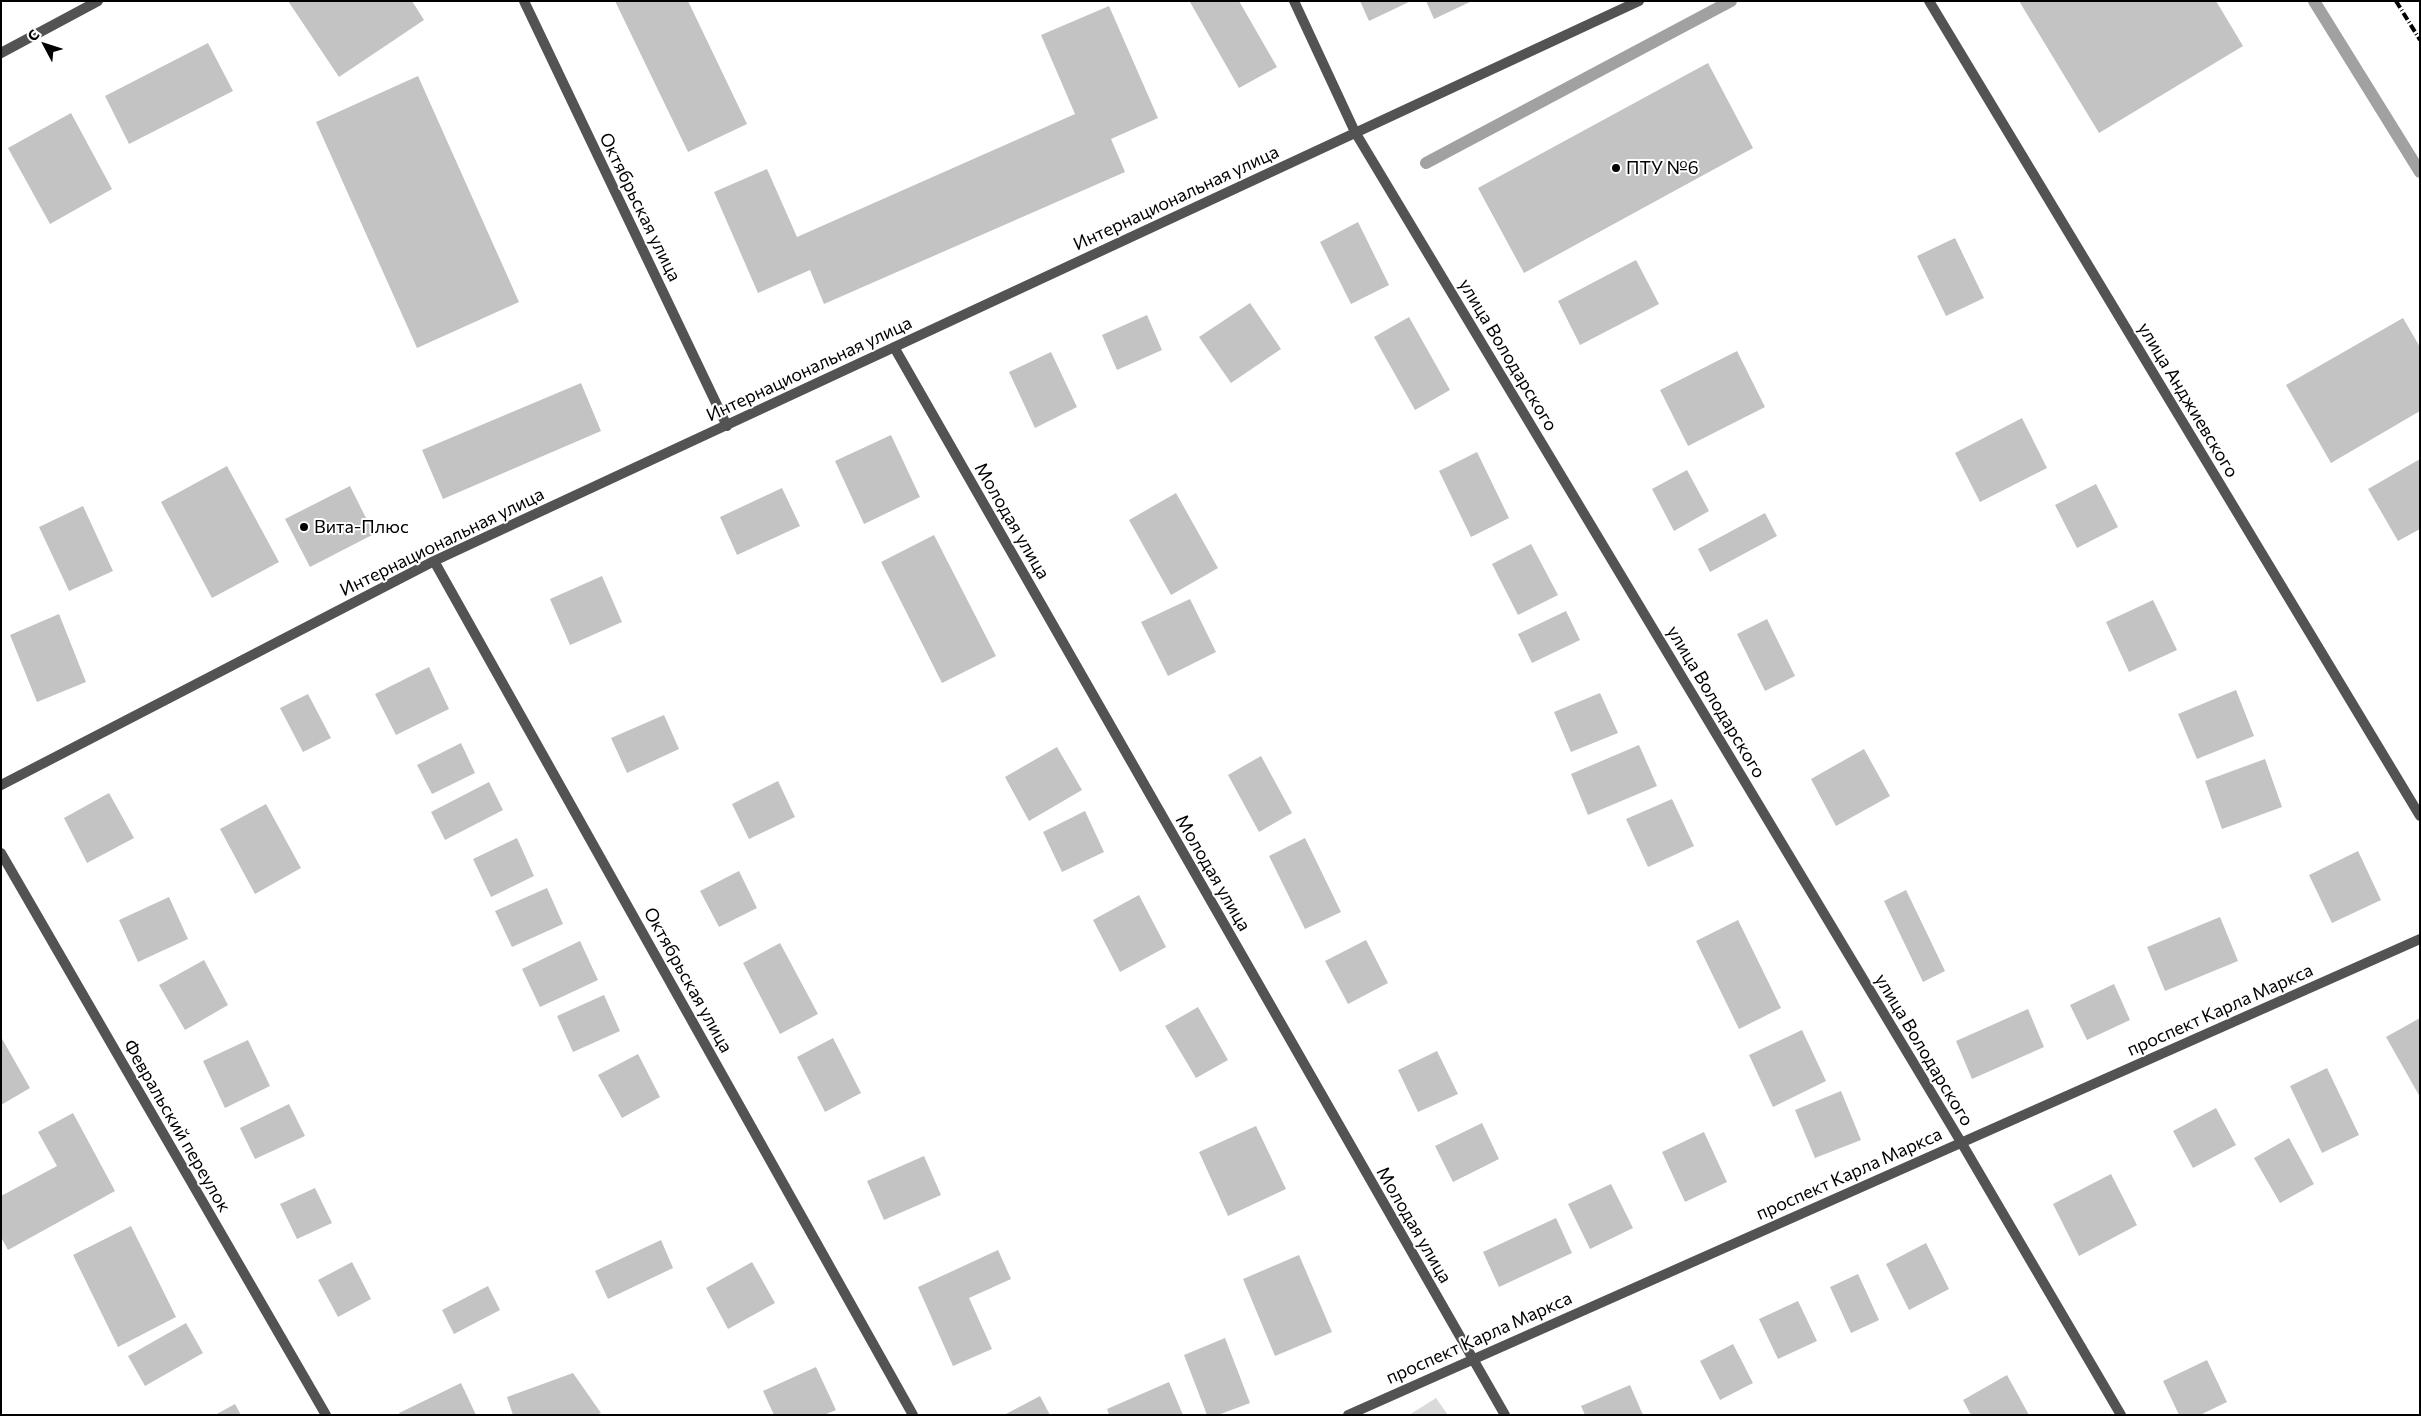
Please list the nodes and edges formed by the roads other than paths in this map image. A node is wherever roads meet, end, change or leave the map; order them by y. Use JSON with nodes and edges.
{"nodes":[{"id":1,"x":98,"y":1,"type":"edge"},
{"id":2,"x":524,"y":1,"type":"edge"},
{"id":3,"x":1294,"y":1,"type":"edge"},
{"id":4,"x":1639,"y":1,"type":"edge"},
{"id":5,"x":1929,"y":1,"type":"edge"},
{"id":6,"x":1,"y":53,"type":"edge"},
{"id":7,"x":1355,"y":132,"type":"junction"},
{"id":8,"x":894,"y":347,"type":"junction"},
{"id":9,"x":727,"y":426,"type":"junction"},
{"id":10,"x":434,"y":561,"type":"junction"},
{"id":11,"x":1,"y":785,"type":"edge"},
{"id":12,"x":2420,"y":816,"type":"edge"},
{"id":13,"x":1,"y":853,"type":"edge"},
{"id":14,"x":2420,"y":940,"type":"edge"},
{"id":15,"x":1961,"y":1142,"type":"junction"},
{"id":16,"x":1471,"y":1359,"type":"junction"},
{"id":17,"x":326,"y":1415,"type":"edge"},
{"id":18,"x":913,"y":1415,"type":"edge"},
{"id":19,"x":1348,"y":1415,"type":"edge"},
{"id":20,"x":1505,"y":1415,"type":"edge"},
{"id":21,"x":2121,"y":1415,"type":"edge"}],
"edges":[{"from":1,"to":6,"type":"street"},
{"from":2,"to":9,"type":"street","name":"Октябрьская улица"},
{"from":3,"to":7,"type":"street","name":"улица Володарского"},
{"from":4,"to":7,"type":"street","name":"Интернациональная улица"},
{"from":5,"to":12,"type":"street","name":"улица Анджиевского"},
{"from":7,"to":8,"type":"street","name":"Интернациональная улица"},
{"from":7,"to":15,"type":"street","name":"улица Володарского"},
{"from":8,"to":9,"type":"street","name":"Интернациональная улица"},
{"from":8,"to":16,"type":"street","name":"Молодая улица"},
{"from":9,"to":10,"type":"street","name":"Интернациональная улица"},
{"from":10,"to":11,"type":"street","name":"Интернациональная улица"},
{"from":10,"to":18,"type":"street","name":"Октябрьская улица"},
{"from":13,"to":17,"type":"street","name":"Февральский переулок"},
{"from":14,"to":15,"type":"street","name":"проспект Карла Маркса"},
{"from":15,"to":16,"type":"street","name":"проспект Карла Маркса"},
{"from":15,"to":21,"type":"street","name":"улица Володарского"},
{"from":16,"to":19,"type":"street","name":"проспект Карла Маркса"},
{"from":16,"to":20,"type":"street","name":"Молодая улица"}]}
